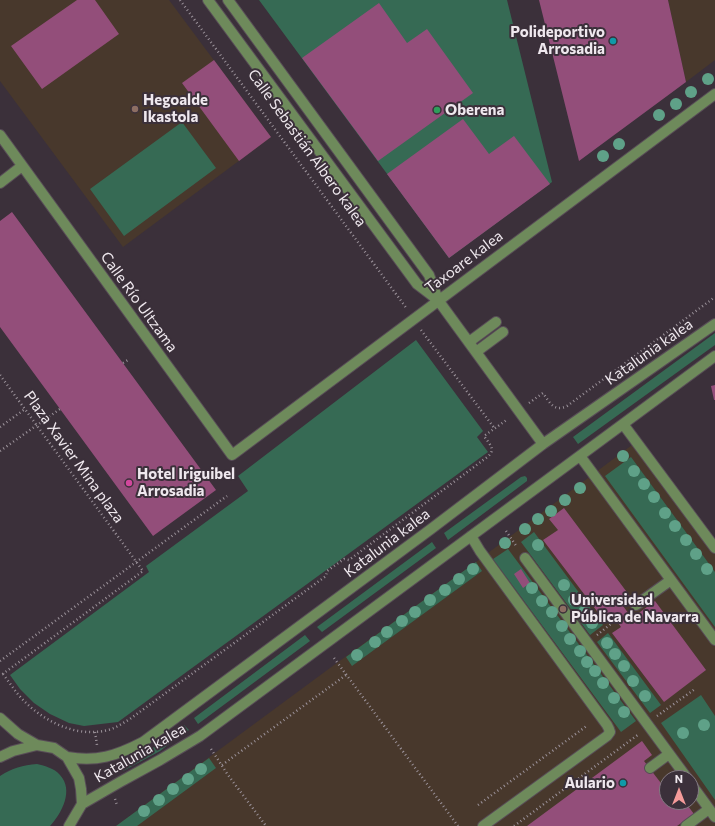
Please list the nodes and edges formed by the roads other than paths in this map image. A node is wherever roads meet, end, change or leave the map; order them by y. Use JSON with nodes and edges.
{"nodes":[{"id":1,"x":208,"y":0,"type":"edge"},
{"id":2,"x":228,"y":0,"type":"edge"},
{"id":3,"x":715,"y":94,"type":"edge"},
{"id":4,"x":0,"y":135,"type":"edge"},
{"id":5,"x":22,"y":166,"type":"junction"},
{"id":6,"x":0,"y":183,"type":"edge"},
{"id":7,"x":438,"y":300,"type":"junction"},
{"id":8,"x":496,"y":322,"type":"dead end"},
{"id":9,"x":715,"y":324,"type":"edge"},
{"id":10,"x":503,"y":332,"type":"dead end"},
{"id":11,"x":469,"y":342,"type":"junction"},
{"id":12,"x":476,"y":352,"type":"junction"},
{"id":13,"x":715,"y":356,"type":"edge"},
{"id":14,"x":623,"y":424,"type":"junction"},
{"id":15,"x":543,"y":444,"type":"junction"},
{"id":16,"x":232,"y":454,"type":"joint"},
{"id":17,"x":580,"y":456,"type":"junction"},
{"id":18,"x":471,"y":536,"type":"junction"},
{"id":19,"x":715,"y":548,"type":"edge"},
{"id":20,"x":525,"y":558,"type":"dead end"},
{"id":21,"x":671,"y":580,"type":"junction"},
{"id":22,"x":636,"y":605,"type":"dead end"},
{"id":23,"x":715,"y":640,"type":"edge"},
{"id":24,"x":0,"y":718,"type":"edge"},
{"id":25,"x":37,"y":746,"type":"junction"},
{"id":26,"x":669,"y":754,"type":"junction"},
{"id":27,"x":67,"y":757,"type":"junction"},
{"id":28,"x":0,"y":758,"type":"edge"},
{"id":29,"x":650,"y":768,"type":"dead end"},
{"id":30,"x":681,"y":770,"type":"edge"},
{"id":31,"x":699,"y":795,"type":"edge"},
{"id":32,"x":82,"y":804,"type":"junction"},
{"id":33,"x":712,"y":813,"type":"edge"},
{"id":34,"x":70,"y":826,"type":"edge"},
{"id":35,"x":483,"y":826,"type":"edge"},
{"id":36,"x":686,"y":826,"type":"edge"}],
"edges":[{"from":1,"to":7,"type":"street","name":"Calle Sebastián Albero kalea"},
{"from":2,"to":7,"type":"street","name":"Calle Sebastián Albero kalea"},
{"from":3,"to":7,"type":"street","name":"Taxoare kalea"},
{"from":4,"to":5,"type":"street","name":"Calle Río Ultzama"},
{"from":5,"to":6,"type":"street"},
{"from":5,"to":16,"type":"street","name":"Calle Río Ultzama"},
{"from":7,"to":11,"type":"street","name":"Calle Sebastián Albero kalea"},
{"from":7,"to":16,"type":"street","name":"Taxoare kalea"},
{"from":8,"to":11,"type":"street"},
{"from":9,"to":15,"type":"street","name":"Katalunia kalea"},
{"from":10,"to":12,"type":"street"},
{"from":11,"to":12,"type":"street","name":"Calle Sebastián Albero kalea"},
{"from":12,"to":15,"type":"street","name":"Calle Sebastián Albero kalea"},
{"from":13,"to":14,"type":"street","name":"Katalunia kalea"},
{"from":14,"to":17,"type":"street","name":"Katalunia kalea"},
{"from":14,"to":19,"type":"street"},
{"from":15,"to":27,"type":"street","name":"Katalunia kalea"},
{"from":17,"to":18,"type":"street","name":"Katalunia kalea"},
{"from":17,"to":21,"type":"street"},
{"from":18,"to":32,"type":"street","name":"Katalunia kalea"},
{"from":18,"to":35,"type":"street"},
{"from":20,"to":26,"type":"street"},
{"from":21,"to":22,"type":"street"},
{"from":21,"to":23,"type":"street"},
{"from":24,"to":25,"type":"street"},
{"from":25,"to":27,"type":"street"},
{"from":25,"to":28,"type":"street"},
{"from":26,"to":29,"type":"street"},
{"from":26,"to":30,"type":"street"},
{"from":27,"to":32,"type":"street"},
{"from":31,"to":33,"type":"street"},
{"from":32,"to":34,"type":"street"},
{"from":33,"to":36,"type":"street"}]}
